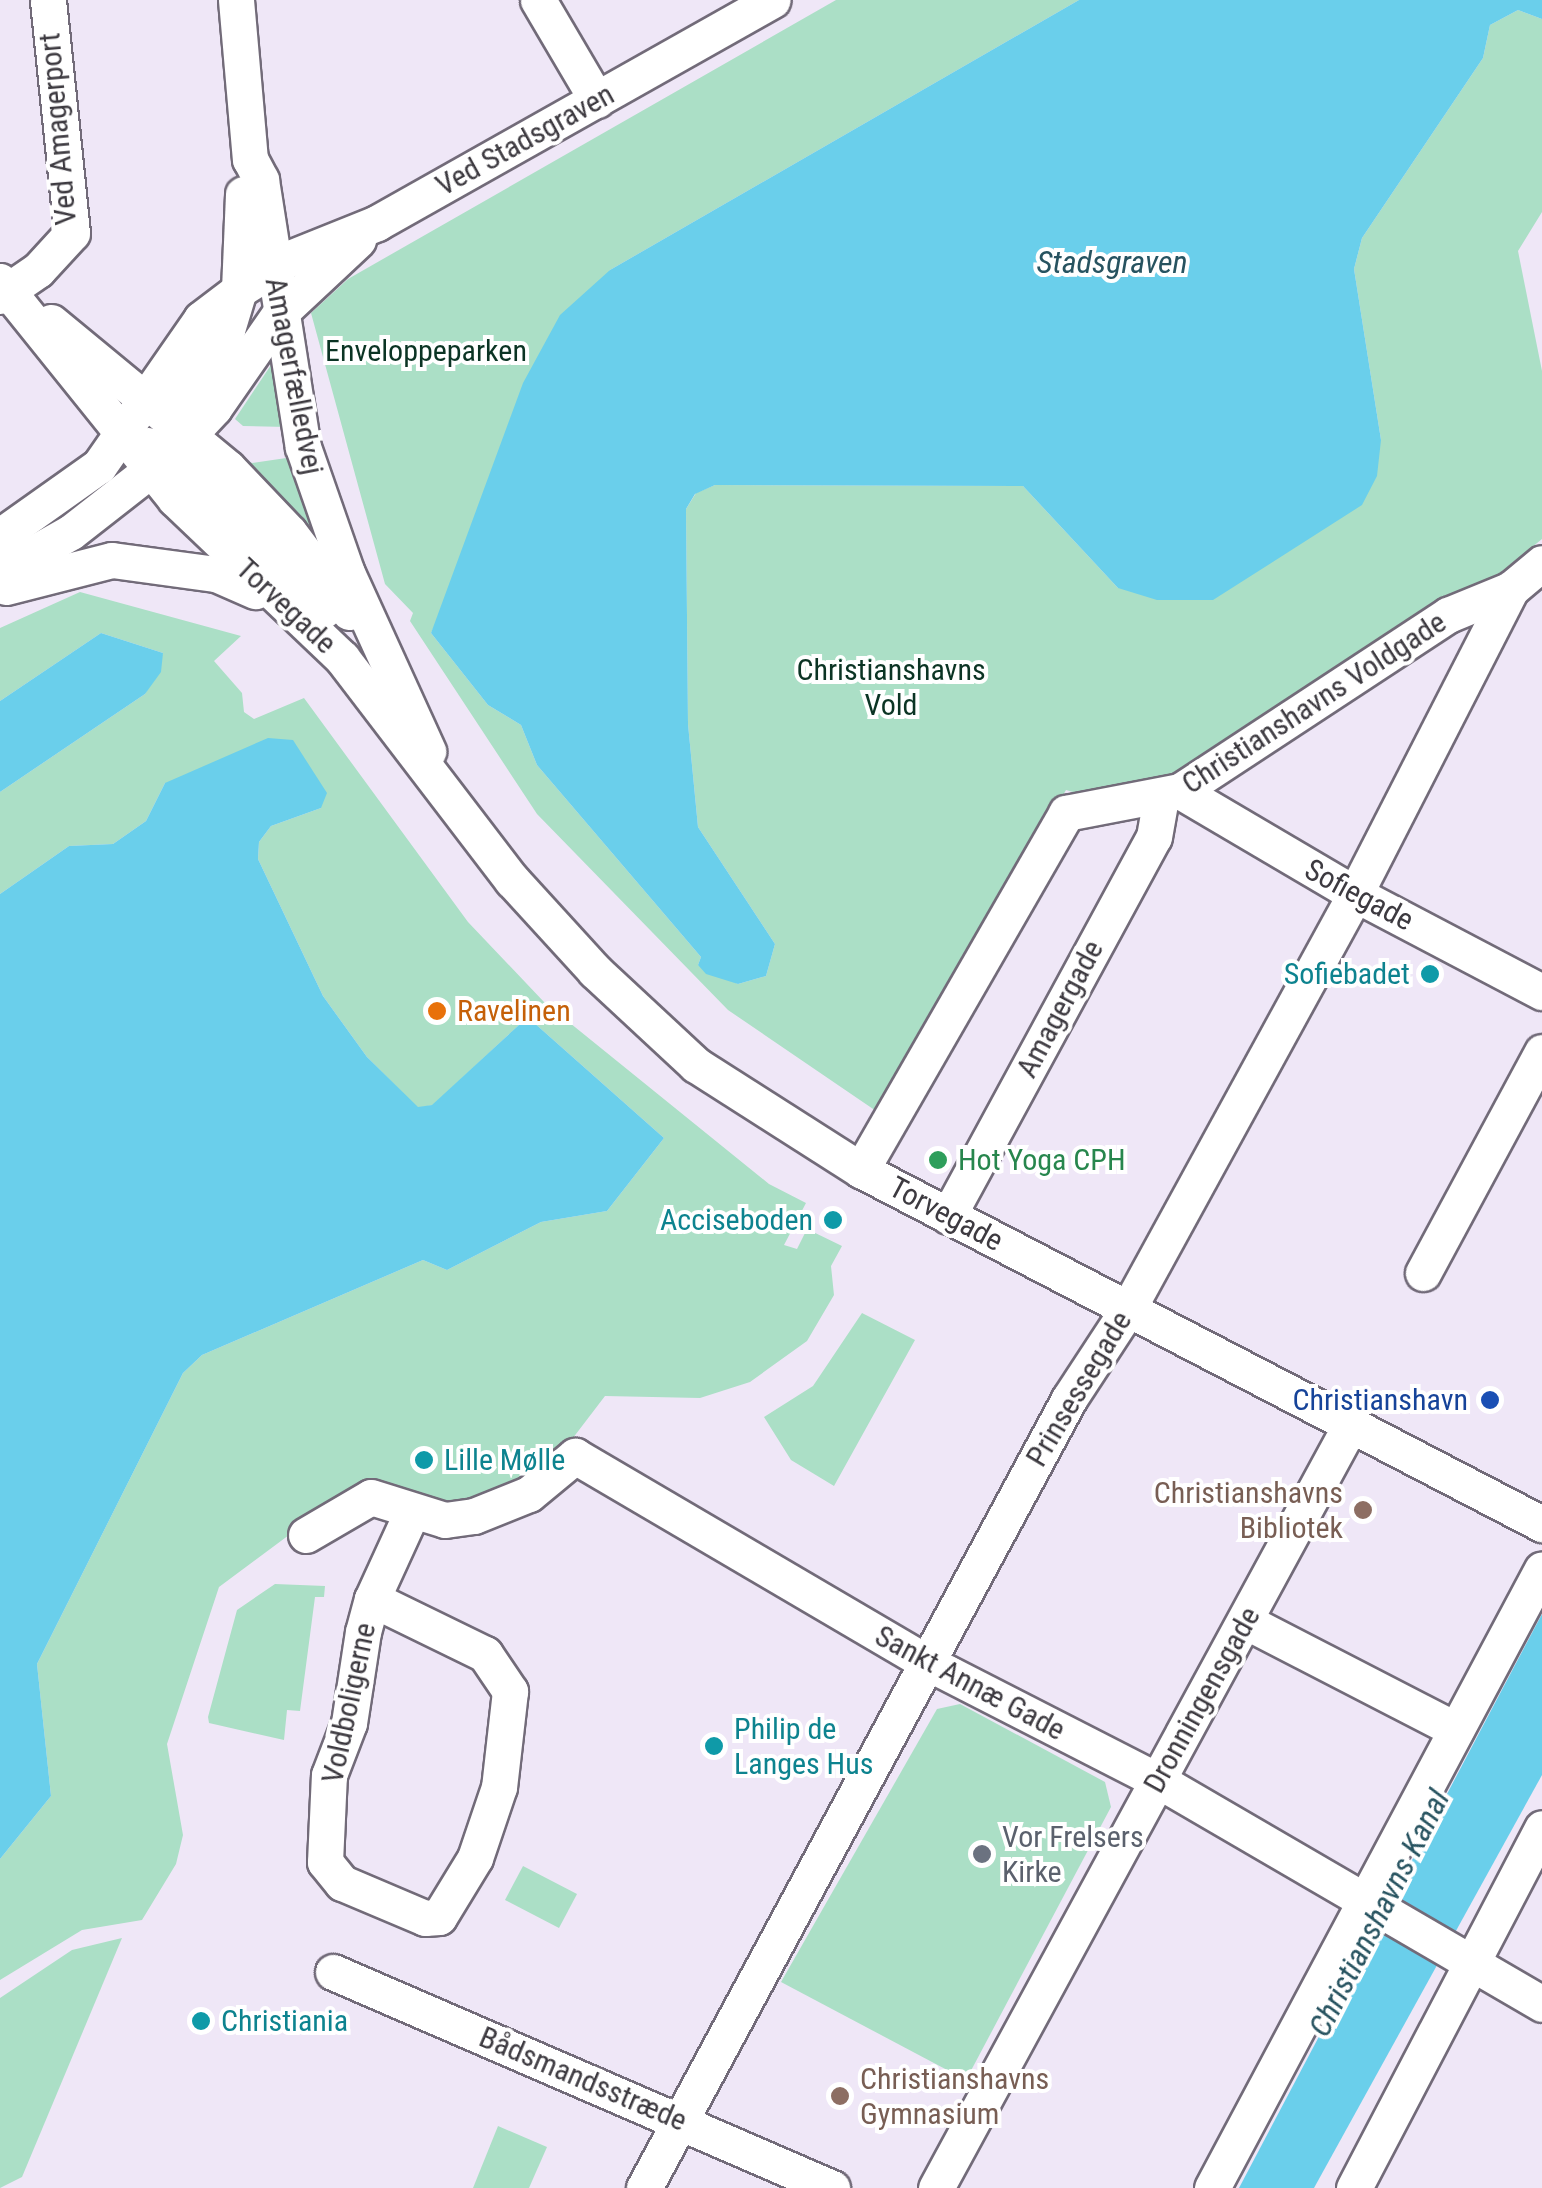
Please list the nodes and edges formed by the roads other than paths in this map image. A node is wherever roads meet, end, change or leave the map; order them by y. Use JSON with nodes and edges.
{"nodes":[{"id":1,"x":48,"y":0,"type":"edge"},
{"id":2,"x":236,"y":0,"type":"edge"},
{"id":3,"x":538,"y":0,"type":"edge"},
{"id":4,"x":773,"y":0,"type":"edge"},
{"id":5,"x":597,"y":100,"type":"junction"},
{"id":6,"x":250,"y":159,"type":"junction"},
{"id":7,"x":378,"y":223,"type":"junction"},
{"id":8,"x":272,"y":268,"type":"junction"},
{"id":9,"x":2,"y":288,"type":"edge"},
{"id":10,"x":239,"y":290,"type":"junction"},
{"id":11,"x":280,"y":313,"type":"junction"},
{"id":12,"x":153,"y":445,"type":"junction"},
{"id":13,"x":0,"y":536,"type":"edge"},
{"id":14,"x":1542,"y":563,"type":"edge"},
{"id":15,"x":0,"y":572,"type":"edge"},
{"id":16,"x":0,"y":589,"type":"edge"},
{"id":17,"x":1512,"y":589,"type":"junction"},
{"id":18,"x":275,"y":600,"type":"junction"},
{"id":19,"x":384,"y":658,"type":"junction"},
{"id":20,"x":408,"y":697,"type":"junction"},
{"id":21,"x":440,"y":784,"type":"junction"},
{"id":22,"x":1171,"y":794,"type":"junction"},
{"id":23,"x":1355,"y":894,"type":"junction"},
{"id":24,"x":1542,"y":992,"type":"edge"},
{"id":25,"x":1542,"y":1052,"type":"edge"},
{"id":26,"x":861,"y":1170,"type":"junction"},
{"id":27,"x":948,"y":1216,"type":"junction"},
{"id":28,"x":1423,"y":1273,"type":"dead end"},
{"id":29,"x":1128,"y":1309,"type":"junction"},
{"id":30,"x":1352,"y":1422,"type":"junction"},
{"id":31,"x":411,"y":1514,"type":"junction"},
{"id":32,"x":1542,"y":1524,"type":"edge"},
{"id":33,"x":306,"y":1535,"type":"dead end"},
{"id":34,"x":1542,"y":1569,"type":"edge"},
{"id":35,"x":372,"y":1600,"type":"junction"},
{"id":36,"x":1247,"y":1622,"type":"junction"},
{"id":37,"x":928,"y":1663,"type":"junction"},
{"id":38,"x":1456,"y":1730,"type":"junction"},
{"id":39,"x":1159,"y":1781,"type":"junction"},
{"id":40,"x":1542,"y":1828,"type":"edge"},
{"id":41,"x":1367,"y":1906,"type":"junction"},
{"id":42,"x":1470,"y":1965,"type":"junction"},
{"id":43,"x":333,"y":1972,"type":"dead end"},
{"id":44,"x":1542,"y":2004,"type":"edge"},
{"id":45,"x":678,"y":2124,"type":"junction"},
{"id":46,"x":644,"y":2188,"type":"edge"},
{"id":47,"x":832,"y":2188,"type":"edge"},
{"id":48,"x":936,"y":2188,"type":"edge"},
{"id":49,"x":1212,"y":2188,"type":"edge"},
{"id":50,"x":1354,"y":2188,"type":"edge"}],
"edges":[{"from":1,"to":9,"type":"street","name":"Ved Amagerport"},
{"from":2,"to":6,"type":"street","name":"Amagerfælledvej"},
{"from":3,"to":5,"type":"street"},
{"from":4,"to":5,"type":"street","name":"Ved Stadsgraven"},
{"from":5,"to":7,"type":"street","name":"Ved Stadsgraven"},
{"from":6,"to":8,"type":"street","name":"Amagerfælledvej"},
{"from":6,"to":10,"type":"street","name":"Amagerfælledvej"},
{"from":7,"to":8,"type":"street","name":"Ved Stadsgraven"},
{"from":7,"to":11,"type":"street"},
{"from":8,"to":10,"type":"street","name":"Ved Stadsgraven"},
{"from":8,"to":11,"type":"street","name":"Amagerfælledvej"},
{"from":9,"to":12,"type":"street"},
{"from":10,"to":12,"type":"street","name":"Ved Stadsgraven"},
{"from":11,"to":12,"type":"street"},
{"from":11,"to":19,"type":"street","name":"Amagerfælledvej"},
{"from":12,"to":13,"type":"street"},
{"from":12,"to":15,"type":"street"},
{"from":12,"to":18,"type":"street","name":"Torvegade"},
{"from":12,"to":19,"type":"street","name":"Torvegade"},
{"from":12,"to":20,"type":"street"},
{"from":14,"to":17,"type":"street","name":"Christianshavns Voldgade"},
{"from":16,"to":18,"type":"street"},
{"from":17,"to":22,"type":"street","name":"Christianshavns Voldgade"},
{"from":17,"to":23,"type":"street","name":"Prinsessegade"},
{"from":18,"to":21,"type":"street","name":"Torvegade"},
{"from":19,"to":20,"type":"street","name":"Amagerfælledvej"},
{"from":20,"to":21,"type":"street","name":"Torvegade"},
{"from":21,"to":26,"type":"street","name":"Torvegade"},
{"from":22,"to":23,"type":"street","name":"Sofiegade"},
{"from":22,"to":26,"type":"street","name":"Christianshavns Voldgade"},
{"from":22,"to":27,"type":"street","name":"Amagergade"},
{"from":23,"to":24,"type":"street","name":"Sofiegade"},
{"from":23,"to":29,"type":"street","name":"Prinsessegade"},
{"from":25,"to":28,"type":"street"},
{"from":26,"to":27,"type":"street","name":"Torvegade"},
{"from":27,"to":29,"type":"street","name":"Torvegade"},
{"from":29,"to":30,"type":"street","name":"Torvegade"},
{"from":29,"to":37,"type":"street","name":"Prinsessegade"},
{"from":30,"to":32,"type":"street","name":"Torvegade"},
{"from":30,"to":36,"type":"street","name":"Dronningensgade"},
{"from":31,"to":33,"type":"street"},
{"from":31,"to":35,"type":"street","name":"Voldboligerne"},
{"from":31,"to":37,"type":"street","name":"Sankt Annæ Gade"},
{"from":34,"to":38,"type":"street"},
{"from":35,"to":35,"type":"street","name":"Voldboligerne"},
{"from":36,"to":38,"type":"street"},
{"from":36,"to":39,"type":"street","name":"Dronningensgade"},
{"from":37,"to":39,"type":"street","name":"Sankt Annæ Gade"},
{"from":37,"to":45,"type":"street","name":"Prinsessegade"},
{"from":38,"to":41,"type":"street"},
{"from":39,"to":41,"type":"street","name":"Sankt Annæ Gade"},
{"from":39,"to":48,"type":"street","name":"Dronningensgade"},
{"from":40,"to":42,"type":"street"},
{"from":41,"to":42,"type":"street","name":"Sankt Annæ Gade"},
{"from":41,"to":49,"type":"street"},
{"from":42,"to":44,"type":"street"},
{"from":42,"to":50,"type":"street"},
{"from":43,"to":45,"type":"street","name":"Bådsmandsstræde"},
{"from":45,"to":46,"type":"street","name":"Prinsessegade"},
{"from":45,"to":47,"type":"street","name":"Bådsmandsstræde"}]}
